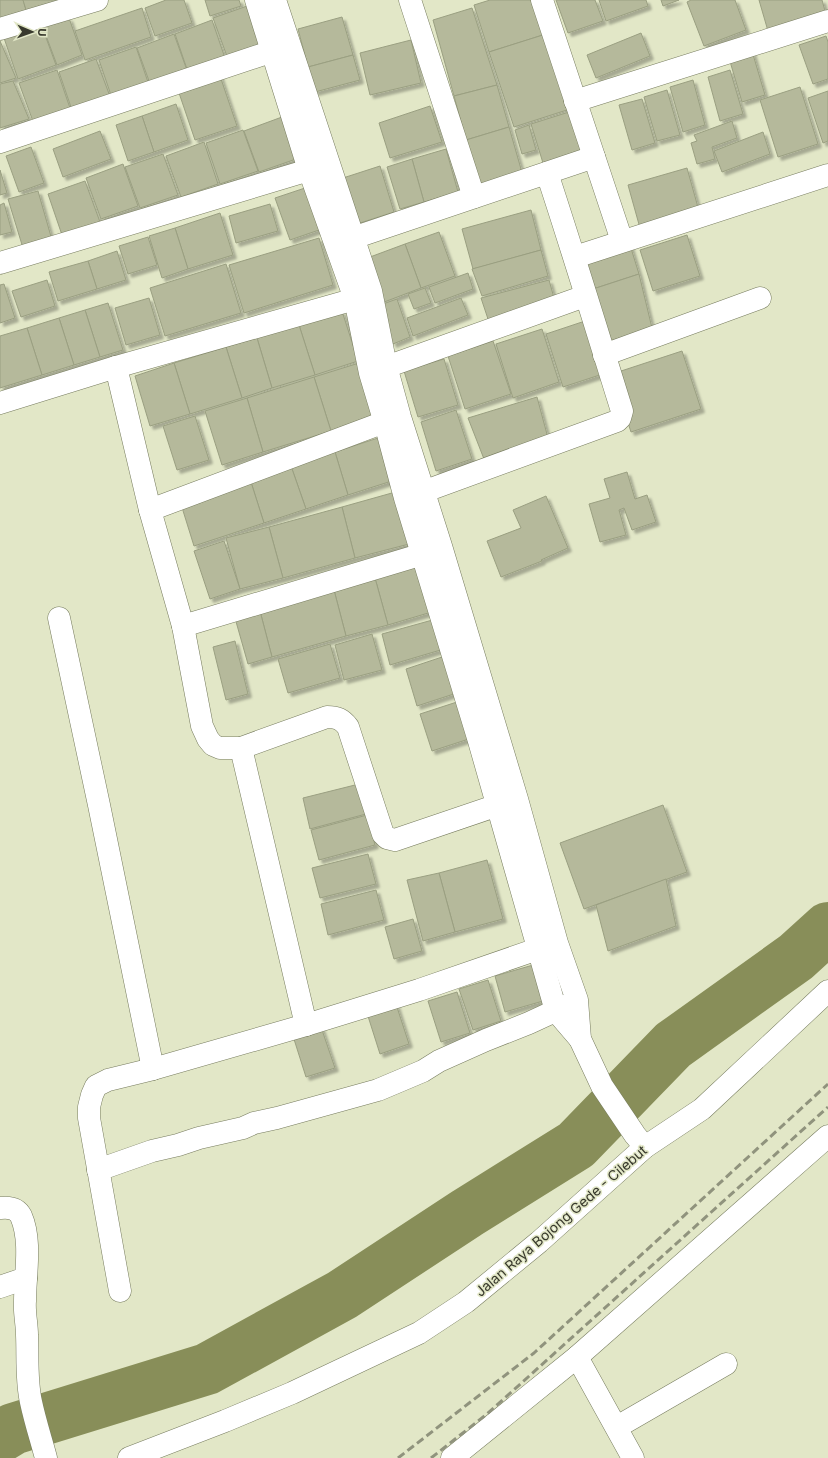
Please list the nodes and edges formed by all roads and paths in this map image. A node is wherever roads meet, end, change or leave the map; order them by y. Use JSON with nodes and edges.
{"nodes":[{"id":1,"x":97,"y":0,"type":"edge"},
{"id":2,"x":410,"y":0,"type":"edge"},
{"id":3,"x":542,"y":0,"type":"edge"},
{"id":4,"x":270,"y":2,"type":"edge"},
{"id":5,"x":828,"y":20,"type":"edge"},
{"id":6,"x":0,"y":29,"type":"edge"},
{"id":7,"x":280,"y":48,"type":"junction"},
{"id":8,"x":575,"y":101,"type":"junction"},
{"id":9,"x":0,"y":142,"type":"edge"},
{"id":10,"x":594,"y":157,"type":"junction"},
{"id":11,"x":329,"y":162,"type":"junction"},
{"id":12,"x":309,"y":170,"type":"junction"},
{"id":13,"x":548,"y":173,"type":"junction"},
{"id":14,"x":828,"y":174,"type":"edge"},
{"id":15,"x":474,"y":197,"type":"junction"},
{"id":16,"x":345,"y":240,"type":"junction"},
{"id":17,"x":622,"y":241,"type":"junction"},
{"id":18,"x":575,"y":257,"type":"junction"},
{"id":19,"x":0,"y":263,"type":"edge"},
{"id":20,"x":363,"y":295,"type":"junction"},
{"id":21,"x":585,"y":296,"type":"junction"},
{"id":22,"x":760,"y":298,"type":"dead end"},
{"id":23,"x":604,"y":355,"type":"junction"},
{"id":24,"x":116,"y":367,"type":"junction"},
{"id":25,"x":378,"y":370,"type":"junction"},
{"id":26,"x":0,"y":403,"type":"edge"},
{"id":27,"x":392,"y":420,"type":"junction"},
{"id":28,"x":414,"y":495,"type":"junction"},
{"id":29,"x":150,"y":510,"type":"junction"},
{"id":30,"x":432,"y":550,"type":"junction"},
{"id":31,"x":59,"y":618,"type":"dead end"},
{"id":32,"x":183,"y":626,"type":"junction"},
{"id":33,"x":241,"y":748,"type":"junction"},
{"id":34,"x":518,"y":799,"type":"junction"},
{"id":35,"x":497,"y":806,"type":"junction"},
{"id":36,"x":548,"y":946,"type":"junction"},
{"id":37,"x":828,"y":991,"type":"edge"},
{"id":38,"x":577,"y":1000,"type":"junction"},
{"id":39,"x":556,"y":1011,"type":"junction"},
{"id":40,"x":306,"y":1025,"type":"junction"},
{"id":41,"x":580,"y":1039,"type":"junction"},
{"id":42,"x":153,"y":1069,"type":"junction"},
{"id":43,"x":828,"y":1136,"type":"edge"},
{"id":44,"x":640,"y":1141,"type":"junction"},
{"id":45,"x":98,"y":1170,"type":"junction"},
{"id":46,"x":0,"y":1208,"type":"edge"},
{"id":47,"x":26,"y":1278,"type":"junction"},
{"id":48,"x":0,"y":1287,"type":"edge"},
{"id":49,"x":120,"y":1291,"type":"dead end"},
{"id":50,"x":577,"y":1357,"type":"junction"},
{"id":51,"x":726,"y":1364,"type":"dead end"},
{"id":52,"x":617,"y":1427,"type":"junction"},
{"id":53,"x":46,"y":1457,"type":"edge"},
{"id":54,"x":129,"y":1458,"type":"edge"},
{"id":55,"x":452,"y":1458,"type":"edge"},
{"id":56,"x":633,"y":1458,"type":"edge"}],
"edges":[{"from":1,"to":6,"type":"street"},
{"from":2,"to":15,"type":"street"},
{"from":3,"to":8,"type":"street"},
{"from":4,"to":7,"type":"street"},
{"from":5,"to":8,"type":"street"},
{"from":7,"to":9,"type":"street"},
{"from":7,"to":11,"type":"street"},
{"from":7,"to":12,"type":"street"},
{"from":8,"to":10,"type":"street"},
{"from":10,"to":13,"type":"street"},
{"from":10,"to":17,"type":"street"},
{"from":11,"to":12,"type":"street"},
{"from":11,"to":16,"type":"street"},
{"from":12,"to":16,"type":"street"},
{"from":12,"to":19,"type":"street"},
{"from":13,"to":15,"type":"street"},
{"from":13,"to":18,"type":"street"},
{"from":14,"to":17,"type":"street"},
{"from":15,"to":16,"type":"street"},
{"from":16,"to":20,"type":"street"},
{"from":17,"to":18,"type":"street"},
{"from":18,"to":21,"type":"street"},
{"from":20,"to":24,"type":"street"},
{"from":20,"to":25,"type":"street"},
{"from":21,"to":23,"type":"street"},
{"from":21,"to":25,"type":"street"},
{"from":22,"to":23,"type":"street"},
{"from":23,"to":28,"type":"street"},
{"from":24,"to":26,"type":"street"},
{"from":24,"to":29,"type":"street"},
{"from":25,"to":27,"type":"street"},
{"from":27,"to":28,"type":"street"},
{"from":27,"to":29,"type":"street"},
{"from":28,"to":30,"type":"street"},
{"from":29,"to":32,"type":"street"},
{"from":30,"to":32,"type":"street"},
{"from":30,"to":34,"type":"street"},
{"from":30,"to":35,"type":"street"},
{"from":31,"to":42,"type":"street"},
{"from":32,"to":33,"type":"street"},
{"from":33,"to":35,"type":"street"},
{"from":33,"to":40,"type":"street"},
{"from":34,"to":35,"type":"street"},
{"from":34,"to":36,"type":"street"},
{"from":35,"to":36,"type":"street"},
{"from":36,"to":38,"type":"street"},
{"from":36,"to":39,"type":"street"},
{"from":36,"to":40,"type":"street"},
{"from":37,"to":44,"type":"street","name":"Jalan Raya Bojong Gede - Cilebut"},
{"from":38,"to":39,"type":"street"},
{"from":38,"to":41,"type":"street"},
{"from":39,"to":41,"type":"street"},
{"from":39,"to":45,"type":"street"},
{"from":40,"to":42,"type":"street"},
{"from":41,"to":44,"type":"street"},
{"from":42,"to":45,"type":"street"},
{"from":43,"to":50,"type":"street"},
{"from":44,"to":54,"type":"street","name":"Jalan Raya Bojong Gede - Cilebut"},
{"from":45,"to":49,"type":"street"},
{"from":46,"to":47,"type":"street"},
{"from":47,"to":48,"type":"street"},
{"from":47,"to":53,"type":"street"},
{"from":50,"to":52,"type":"street"},
{"from":50,"to":55,"type":"street"},
{"from":51,"to":52,"type":"street"},
{"from":52,"to":56,"type":"street"}]}
